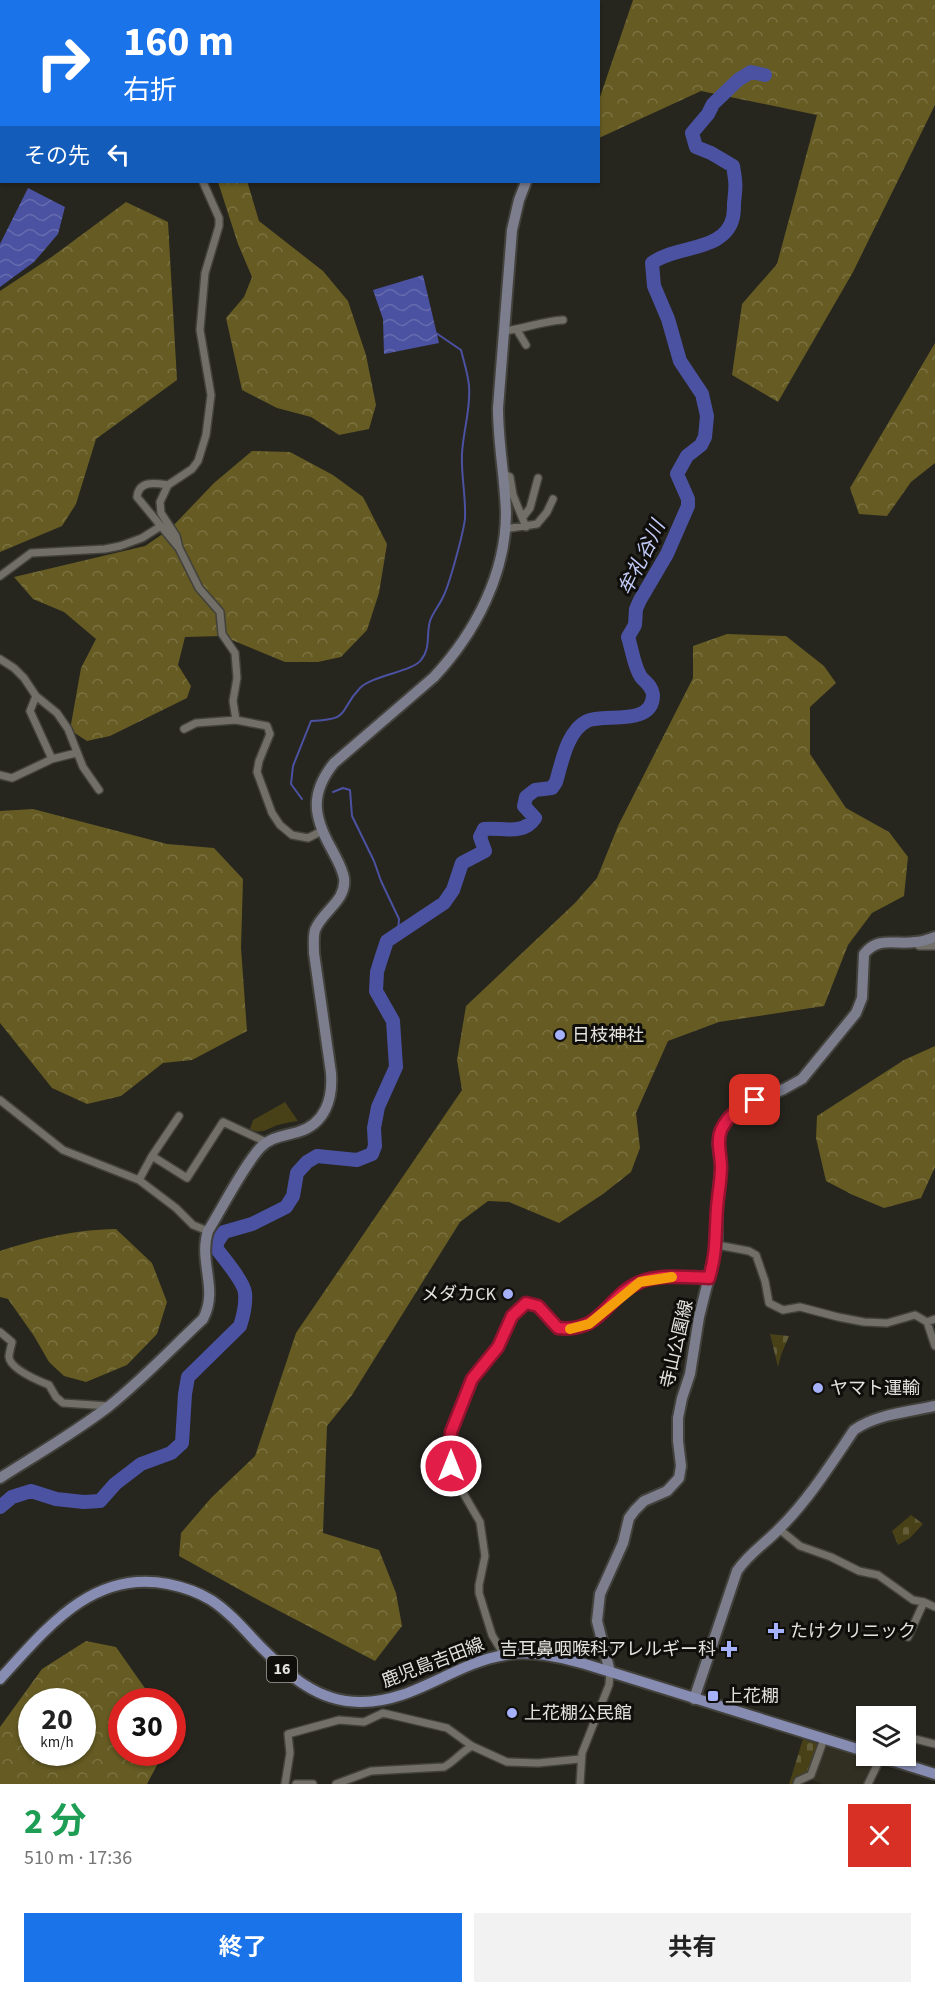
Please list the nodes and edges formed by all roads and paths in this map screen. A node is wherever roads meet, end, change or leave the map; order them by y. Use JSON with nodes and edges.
{"nodes":[{"id":1,"x":203,"y":183,"type":"edge"},
{"id":2,"x":526,"y":183,"type":"edge"},
{"id":3,"x":563,"y":320,"type":"dead end"},
{"id":4,"x":517,"y":330,"type":"junction"},
{"id":5,"x":504,"y":331,"type":"junction"},
{"id":6,"x":526,"y":345,"type":"dead end"},
{"id":7,"x":502,"y":473,"type":"junction"},
{"id":8,"x":538,"y":478,"type":"dead end"},
{"id":9,"x":168,"y":485,"type":"junction"},
{"id":10,"x":553,"y":499,"type":"dead end"},
{"id":11,"x":523,"y":518,"type":"junction"},
{"id":12,"x":161,"y":526,"type":"junction"},
{"id":13,"x":526,"y":527,"type":"junction"},
{"id":14,"x":505,"y":529,"type":"junction"},
{"id":15,"x":179,"y":548,"type":"junction"},
{"id":16,"x":0,"y":576,"type":"edge"},
{"id":17,"x":1,"y":660,"type":"edge"},
{"id":18,"x":36,"y":696,"type":"junction"},
{"id":19,"x":237,"y":720,"type":"junction"},
{"id":20,"x":184,"y":729,"type":"dead end"},
{"id":21,"x":76,"y":753,"type":"junction"},
{"id":22,"x":52,"y":759,"type":"junction"},
{"id":23,"x":0,"y":774,"type":"edge"},
{"id":24,"x":99,"y":790,"type":"dead end"},
{"id":25,"x":322,"y":831,"type":"junction"},
{"id":26,"x":935,"y":937,"type":"edge"},
{"id":27,"x":916,"y":942,"type":"junction"},
{"id":28,"x":935,"y":946,"type":"edge"},
{"id":29,"x":0,"y":1100,"type":"edge"},
{"id":30,"x":179,"y":1116,"type":"dead end"},
{"id":31,"x":266,"y":1142,"type":"junction"},
{"id":32,"x":152,"y":1156,"type":"junction"},
{"id":33,"x":139,"y":1180,"type":"junction"},
{"id":34,"x":208,"y":1231,"type":"junction"},
{"id":35,"x":717,"y":1245,"type":"junction"},
{"id":36,"x":709,"y":1278,"type":"junction"},
{"id":37,"x":935,"y":1319,"type":"edge"},
{"id":38,"x":927,"y":1322,"type":"junction"},
{"id":39,"x":0,"y":1332,"type":"edge"},
{"id":40,"x":935,"y":1346,"type":"edge"},
{"id":41,"x":109,"y":1406,"type":"junction"},
{"id":42,"x":935,"y":1406,"type":"edge"},
{"id":43,"x":0,"y":1478,"type":"edge"},
{"id":44,"x":779,"y":1529,"type":"junction"},
{"id":45,"x":924,"y":1602,"type":"junction"},
{"id":46,"x":935,"y":1607,"type":"edge"},
{"id":47,"x":908,"y":1637,"type":"dead end"},
{"id":48,"x":504,"y":1655,"type":"junction"},
{"id":49,"x":610,"y":1672,"type":"junction"},
{"id":50,"x":0,"y":1679,"type":"edge"},
{"id":51,"x":694,"y":1698,"type":"junction"},
{"id":52,"x":916,"y":1738,"type":"edge"},
{"id":53,"x":824,"y":1739,"type":"junction"},
{"id":54,"x":935,"y":1744,"type":"edge"},
{"id":55,"x":472,"y":1746,"type":"junction"},
{"id":56,"x":856,"y":1747,"type":"edge"},
{"id":57,"x":580,"y":1759,"type":"junction"},
{"id":58,"x":874,"y":1766,"type":"edge"},
{"id":59,"x":910,"y":1766,"type":"edge"},
{"id":60,"x":935,"y":1774,"type":"edge"},
{"id":61,"x":285,"y":1784,"type":"edge"},
{"id":62,"x":296,"y":1784,"type":"edge"},
{"id":63,"x":313,"y":1784,"type":"edge"},
{"id":64,"x":336,"y":1784,"type":"edge"},
{"id":65,"x":580,"y":1784,"type":"edge"},
{"id":66,"x":797,"y":1784,"type":"edge"},
{"id":67,"x":868,"y":1784,"type":"edge"}],
"edges":[{"from":1,"to":9,"type":"street"},
{"from":2,"to":5,"type":"street"},
{"from":3,"to":4,"type":"street"},
{"from":4,"to":5,"type":"street"},
{"from":4,"to":6,"type":"street"},
{"from":5,"to":7,"type":"street"},
{"from":7,"to":11,"type":"street"},
{"from":7,"to":14,"type":"street"},
{"from":8,"to":11,"type":"street"},
{"from":9,"to":12,"type":"street"},
{"from":9,"to":15,"type":"street"},
{"from":10,"to":13,"type":"street"},
{"from":11,"to":13,"type":"street"},
{"from":12,"to":15,"type":"street"},
{"from":12,"to":16,"type":"street"},
{"from":13,"to":14,"type":"street"},
{"from":14,"to":25,"type":"street"},
{"from":15,"to":19,"type":"street"},
{"from":17,"to":18,"type":"street"},
{"from":18,"to":21,"type":"street"},
{"from":18,"to":22,"type":"street"},
{"from":19,"to":20,"type":"street"},
{"from":19,"to":25,"type":"street"},
{"from":21,"to":22,"type":"street"},
{"from":21,"to":24,"type":"street"},
{"from":22,"to":23,"type":"street"},
{"from":25,"to":31,"type":"street"},
{"from":26,"to":27,"type":"street","name":"寺山公園線"},
{"from":27,"to":28,"type":"street"},
{"from":27,"to":35,"type":"street","name":"寺山公園線"},
{"from":29,"to":33,"type":"street"},
{"from":30,"to":32,"type":"street"},
{"from":31,"to":32,"type":"street"},
{"from":31,"to":34,"type":"street"},
{"from":32,"to":33,"type":"street"},
{"from":33,"to":34,"type":"street"},
{"from":34,"to":41,"type":"street"},
{"from":35,"to":36,"type":"street","name":"寺山公園線"},
{"from":35,"to":38,"type":"street"},
{"from":36,"to":48,"type":"street"},
{"from":36,"to":49,"type":"street","name":"寺山公園線"},
{"from":37,"to":38,"type":"street"},
{"from":38,"to":40,"type":"street"},
{"from":39,"to":41,"type":"street"},
{"from":41,"to":43,"type":"street"},
{"from":42,"to":44,"type":"street"},
{"from":44,"to":45,"type":"street"},
{"from":44,"to":51,"type":"street"},
{"from":45,"to":46,"type":"street"},
{"from":45,"to":47,"type":"street"},
{"from":48,"to":49,"type":"main road","name":"鹿児島吉田線","number":"16"},
{"from":48,"to":50,"type":"main road","name":"鹿児島吉田線","number":"16"},
{"from":49,"to":51,"type":"main road","name":"鹿児島吉田線","number":"16"},
{"from":49,"to":57,"type":"street"},
{"from":51,"to":53,"type":"main road","name":"鹿児島吉田線","number":"16"},
{"from":52,"to":54,"type":"street"},
{"from":53,"to":56,"type":"main road","name":"鹿児島吉田線","number":"16"},
{"from":53,"to":66,"type":"street"},
{"from":55,"to":57,"type":"street"},
{"from":55,"to":61,"type":"street"},
{"from":55,"to":64,"type":"street"},
{"from":57,"to":65,"type":"street"},
{"from":58,"to":67,"type":"street"},
{"from":59,"to":60,"type":"main road"},
{"from":62,"to":63,"type":"street"}]}
